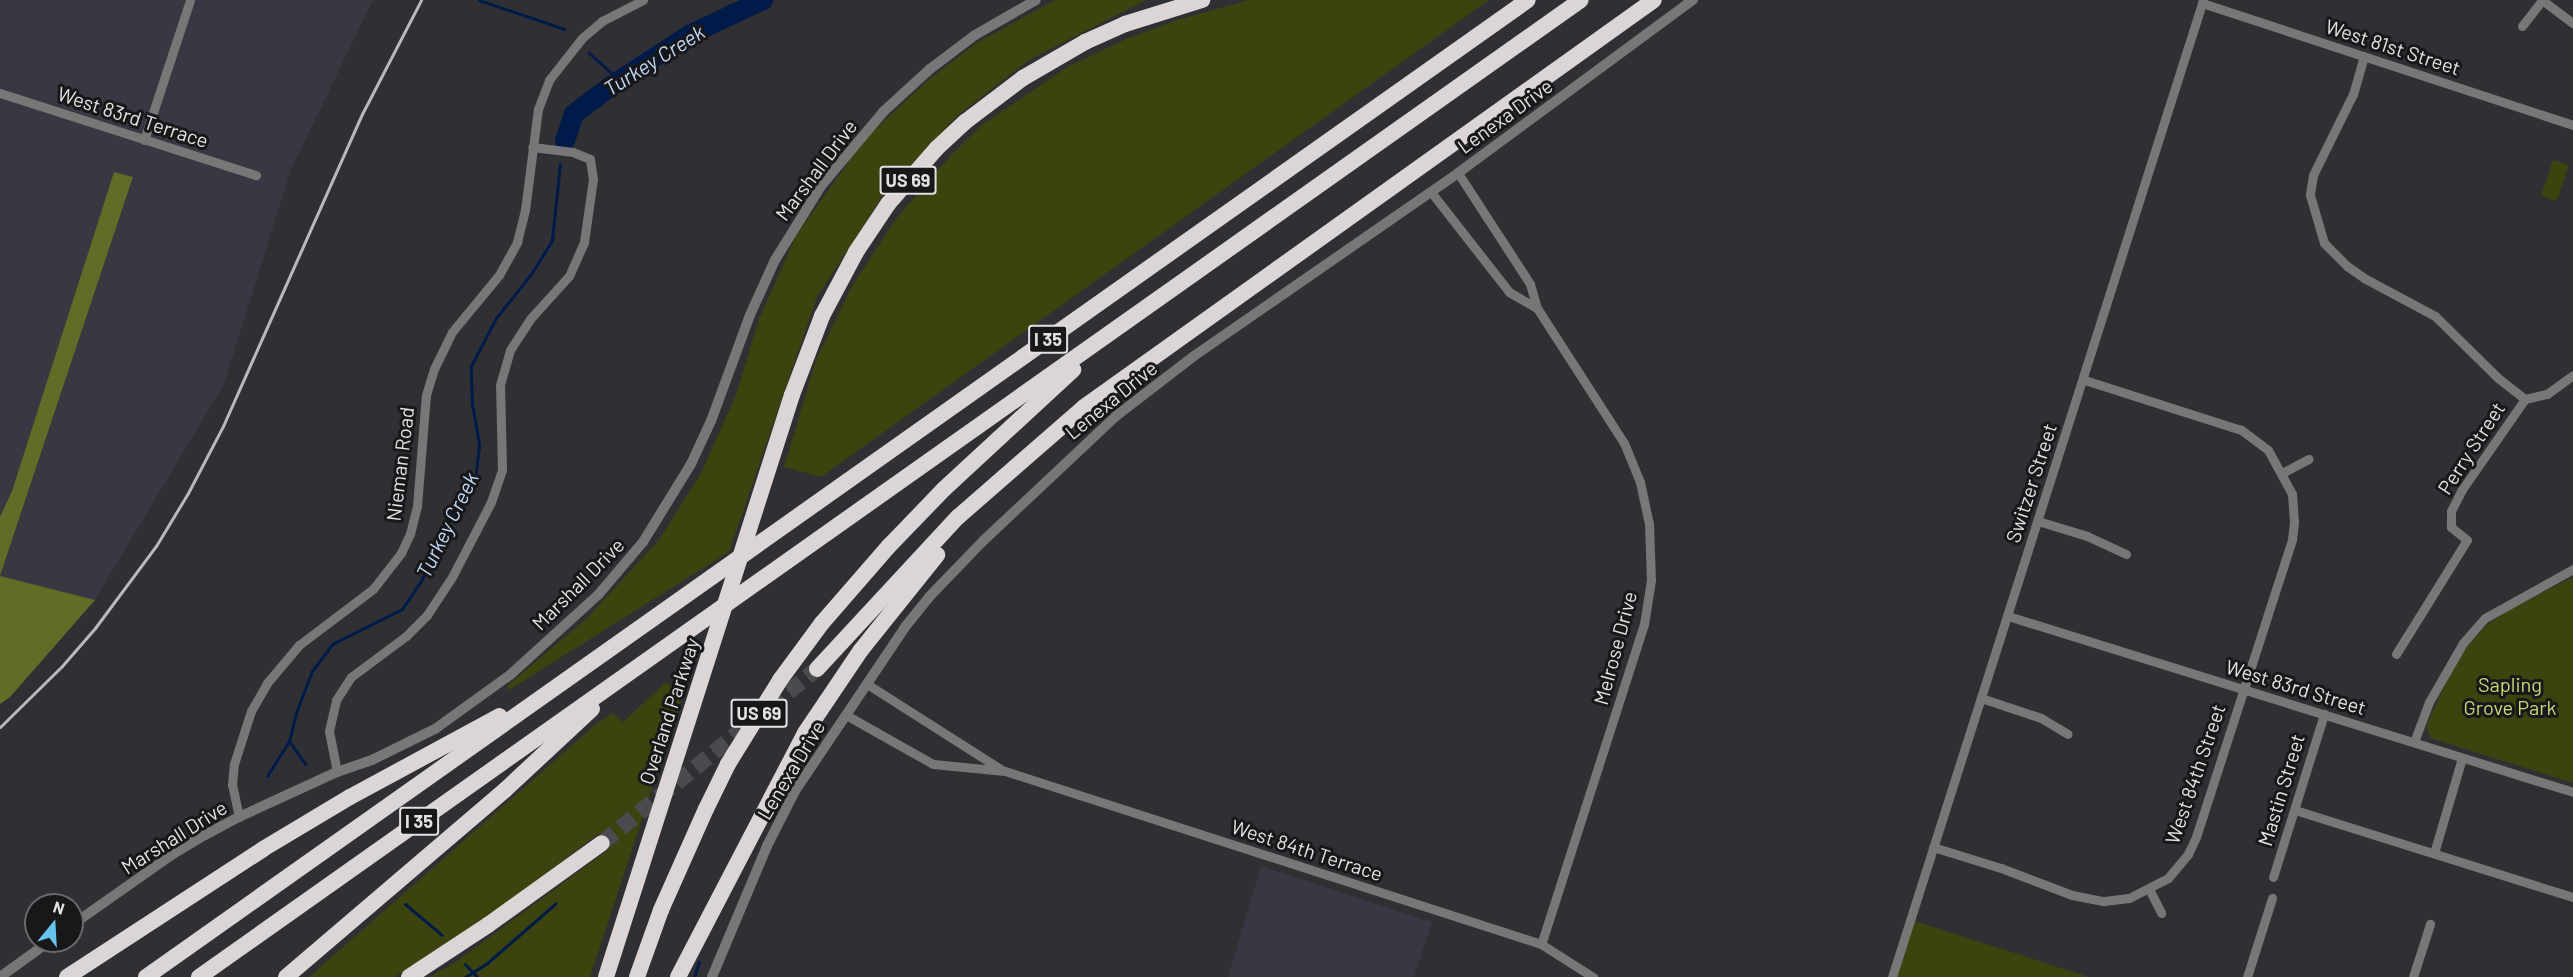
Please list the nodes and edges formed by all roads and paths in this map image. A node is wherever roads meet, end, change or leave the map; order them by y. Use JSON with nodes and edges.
{"nodes":[{"id":1,"x":190,"y":0,"type":"edge"},
{"id":2,"x":643,"y":0,"type":"edge"},
{"id":3,"x":1036,"y":0,"type":"edge"},
{"id":4,"x":1202,"y":0,"type":"edge"},
{"id":5,"x":1528,"y":0,"type":"edge"},
{"id":6,"x":1581,"y":0,"type":"edge"},
{"id":7,"x":1654,"y":0,"type":"edge"},
{"id":8,"x":1694,"y":0,"type":"edge"},
{"id":9,"x":2542,"y":0,"type":"edge"},
{"id":10,"x":2203,"y":2,"type":"edge"},
{"id":11,"x":2573,"y":23,"type":"edge"},
{"id":12,"x":2522,"y":26,"type":"dead end"},
{"id":13,"x":2364,"y":56,"type":"junction"},
{"id":14,"x":0,"y":93,"type":"edge"},
{"id":15,"x":2573,"y":125,"type":"edge"},
{"id":16,"x":144,"y":140,"type":"junction"},
{"id":17,"x":532,"y":147,"type":"junction"},
{"id":18,"x":1458,"y":173,"type":"junction"},
{"id":19,"x":256,"y":175,"type":"dead end"},
{"id":20,"x":1431,"y":192,"type":"junction"},
{"id":21,"x":1537,"y":308,"type":"junction"},
{"id":22,"x":1120,"y":326,"type":"junction"},
{"id":23,"x":2573,"y":375,"type":"edge"},
{"id":24,"x":2084,"y":380,"type":"junction"},
{"id":25,"x":2525,"y":399,"type":"junction"},
{"id":26,"x":1052,"y":434,"type":"junction"},
{"id":27,"x":2308,"y":459,"type":"dead end"},
{"id":28,"x":2282,"y":473,"type":"junction"},
{"id":29,"x":2038,"y":521,"type":"junction"},
{"id":30,"x":2126,"y":554,"type":"dead end"},
{"id":31,"x":2573,"y":569,"type":"edge"},
{"id":32,"x":2008,"y":616,"type":"junction"},
{"id":33,"x":2396,"y":654,"type":"dead end"},
{"id":34,"x":639,"y":666,"type":"junction"},
{"id":35,"x":817,"y":669,"type":"tunnel mouth"},
{"id":36,"x":569,"y":678,"type":"junction"},
{"id":37,"x":867,"y":684,"type":"junction"},
{"id":38,"x":2243,"y":689,"type":"junction"},
{"id":39,"x":1981,"y":698,"type":"junction"},
{"id":40,"x":2324,"y":714,"type":"junction"},
{"id":41,"x":846,"y":715,"type":"junction"},
{"id":42,"x":2068,"y":734,"type":"dead end"},
{"id":43,"x":2414,"y":742,"type":"junction"},
{"id":44,"x":2462,"y":758,"type":"junction"},
{"id":45,"x":1005,"y":771,"type":"junction"},
{"id":46,"x":337,"y":772,"type":"junction"},
{"id":47,"x":2573,"y":792,"type":"edge"},
{"id":48,"x":2295,"y":810,"type":"junction"},
{"id":49,"x":239,"y":817,"type":"junction"},
{"id":50,"x":602,"y":843,"type":"tunnel mouth"},
{"id":51,"x":1933,"y":847,"type":"junction"},
{"id":52,"x":2434,"y":853,"type":"junction"},
{"id":53,"x":2273,"y":877,"type":"dead end"},
{"id":54,"x":2149,"y":889,"type":"junction"},
{"id":55,"x":2573,"y":897,"type":"edge"},
{"id":56,"x":2272,"y":898,"type":"dead end"},
{"id":57,"x":2161,"y":913,"type":"dead end"},
{"id":58,"x":84,"y":917,"type":"edge"},
{"id":59,"x":2430,"y":924,"type":"dead end"},
{"id":60,"x":1541,"y":944,"type":"junction"},
{"id":61,"x":33,"y":953,"type":"edge"},
{"id":62,"x":0,"y":977,"type":"edge"},
{"id":63,"x":67,"y":977,"type":"edge"},
{"id":64,"x":147,"y":977,"type":"edge"},
{"id":65,"x":199,"y":977,"type":"edge"},
{"id":66,"x":285,"y":977,"type":"edge"},
{"id":67,"x":409,"y":977,"type":"edge"},
{"id":68,"x":606,"y":977,"type":"edge"},
{"id":69,"x":637,"y":977,"type":"edge"},
{"id":70,"x":678,"y":977,"type":"edge"},
{"id":71,"x":712,"y":977,"type":"edge"},
{"id":72,"x":1593,"y":977,"type":"edge"},
{"id":73,"x":1892,"y":977,"type":"edge"},
{"id":74,"x":2247,"y":977,"type":"edge"},
{"id":75,"x":2413,"y":977,"type":"edge"}],
"edges":[{"from":1,"to":16,"type":"street"},
{"from":2,"to":17,"type":"street","name":"Nieman Road"},
{"from":3,"to":46,"type":"street","name":"Marshall Drive"},
{"from":4,"to":68,"type":"highway","name":"Overland Parkway","number":"US 69"},
{"from":5,"to":36,"type":"highway","number":"I 35"},
{"from":6,"to":22,"type":"highway","number":"I 35"},
{"from":7,"to":26,"type":"highway"},
{"from":8,"to":18,"type":"street","name":"Lenexa Drive"},
{"from":9,"to":11,"type":"street"},
{"from":9,"to":12,"type":"street"},
{"from":10,"to":13,"type":"street","name":"West 81st Street"},
{"from":10,"to":24,"type":"street","name":"Switzer Street"},
{"from":13,"to":15,"type":"street","name":"West 81st Street"},
{"from":13,"to":25,"type":"street"},
{"from":14,"to":16,"type":"street","name":"West 83rd Terrace"},
{"from":16,"to":19,"type":"street","name":"West 83rd Terrace"},
{"from":17,"to":46,"type":"street"},
{"from":17,"to":49,"type":"street","name":"Nieman Road"},
{"from":18,"to":20,"type":"street","name":"Lenexa Drive"},
{"from":18,"to":21,"type":"street","name":"Melrose Drive"},
{"from":20,"to":21,"type":"street","name":"Melrose Drive"},
{"from":20,"to":37,"type":"street","name":"Lenexa Drive"},
{"from":21,"to":60,"type":"street","name":"Melrose Drive"},
{"from":22,"to":34,"type":"highway","number":"I 35"},
{"from":22,"to":69,"type":"highway","number":"US 69"},
{"from":23,"to":25,"type":"street","name":"Perry Street"},
{"from":24,"to":28,"type":"street"},
{"from":24,"to":29,"type":"street","name":"Switzer Street"},
{"from":25,"to":33,"type":"street","name":"Perry Street"},
{"from":26,"to":35,"type":"highway"},
{"from":26,"to":70,"type":"highway"},
{"from":27,"to":28,"type":"street"},
{"from":28,"to":38,"type":"street"},
{"from":29,"to":30,"type":"street"},
{"from":29,"to":32,"type":"street","name":"Switzer Street"},
{"from":31,"to":43,"type":"street"},
{"from":32,"to":38,"type":"street","name":"West 83rd Street"},
{"from":32,"to":39,"type":"street","name":"Switzer Street"},
{"from":34,"to":65,"type":"highway","number":"I 35"},
{"from":34,"to":66,"type":"highway"},
{"from":36,"to":63,"type":"highway"},
{"from":36,"to":64,"type":"highway","number":"I 35"},
{"from":37,"to":41,"type":"street","name":"Lenexa Drive"},
{"from":37,"to":45,"type":"street","name":"West 84th Terrace"},
{"from":38,"to":40,"type":"street","name":"West 83rd Street"},
{"from":38,"to":54,"type":"street","name":"West 84th Street"},
{"from":39,"to":42,"type":"street"},
{"from":39,"to":51,"type":"street","name":"Switzer Street"},
{"from":40,"to":43,"type":"street","name":"West 83rd Street"},
{"from":40,"to":48,"type":"street","name":"Mastin Street"},
{"from":41,"to":45,"type":"street","name":"West 84th Terrace"},
{"from":41,"to":71,"type":"street","name":"Lenexa Drive"},
{"from":43,"to":44,"type":"street","name":"West 83rd Street"},
{"from":44,"to":47,"type":"street","name":"West 83rd Street"},
{"from":44,"to":52,"type":"street"},
{"from":45,"to":60,"type":"street","name":"West 84th Terrace"},
{"from":46,"to":49,"type":"street","name":"Marshall Drive"},
{"from":48,"to":52,"type":"street"},
{"from":48,"to":53,"type":"street","name":"Mastin Street"},
{"from":49,"to":58,"type":"street","name":"Marshall Drive"},
{"from":50,"to":67,"type":"highway"},
{"from":51,"to":54,"type":"street","name":"West 84th Street"},
{"from":51,"to":73,"type":"street","name":"Switzer Street"},
{"from":52,"to":55,"type":"street"},
{"from":54,"to":57,"type":"street"},
{"from":56,"to":74,"type":"street"},
{"from":59,"to":75,"type":"street"},
{"from":60,"to":72,"type":"street","name":"West 84th Terrace"},
{"from":61,"to":62,"type":"street"}]}
